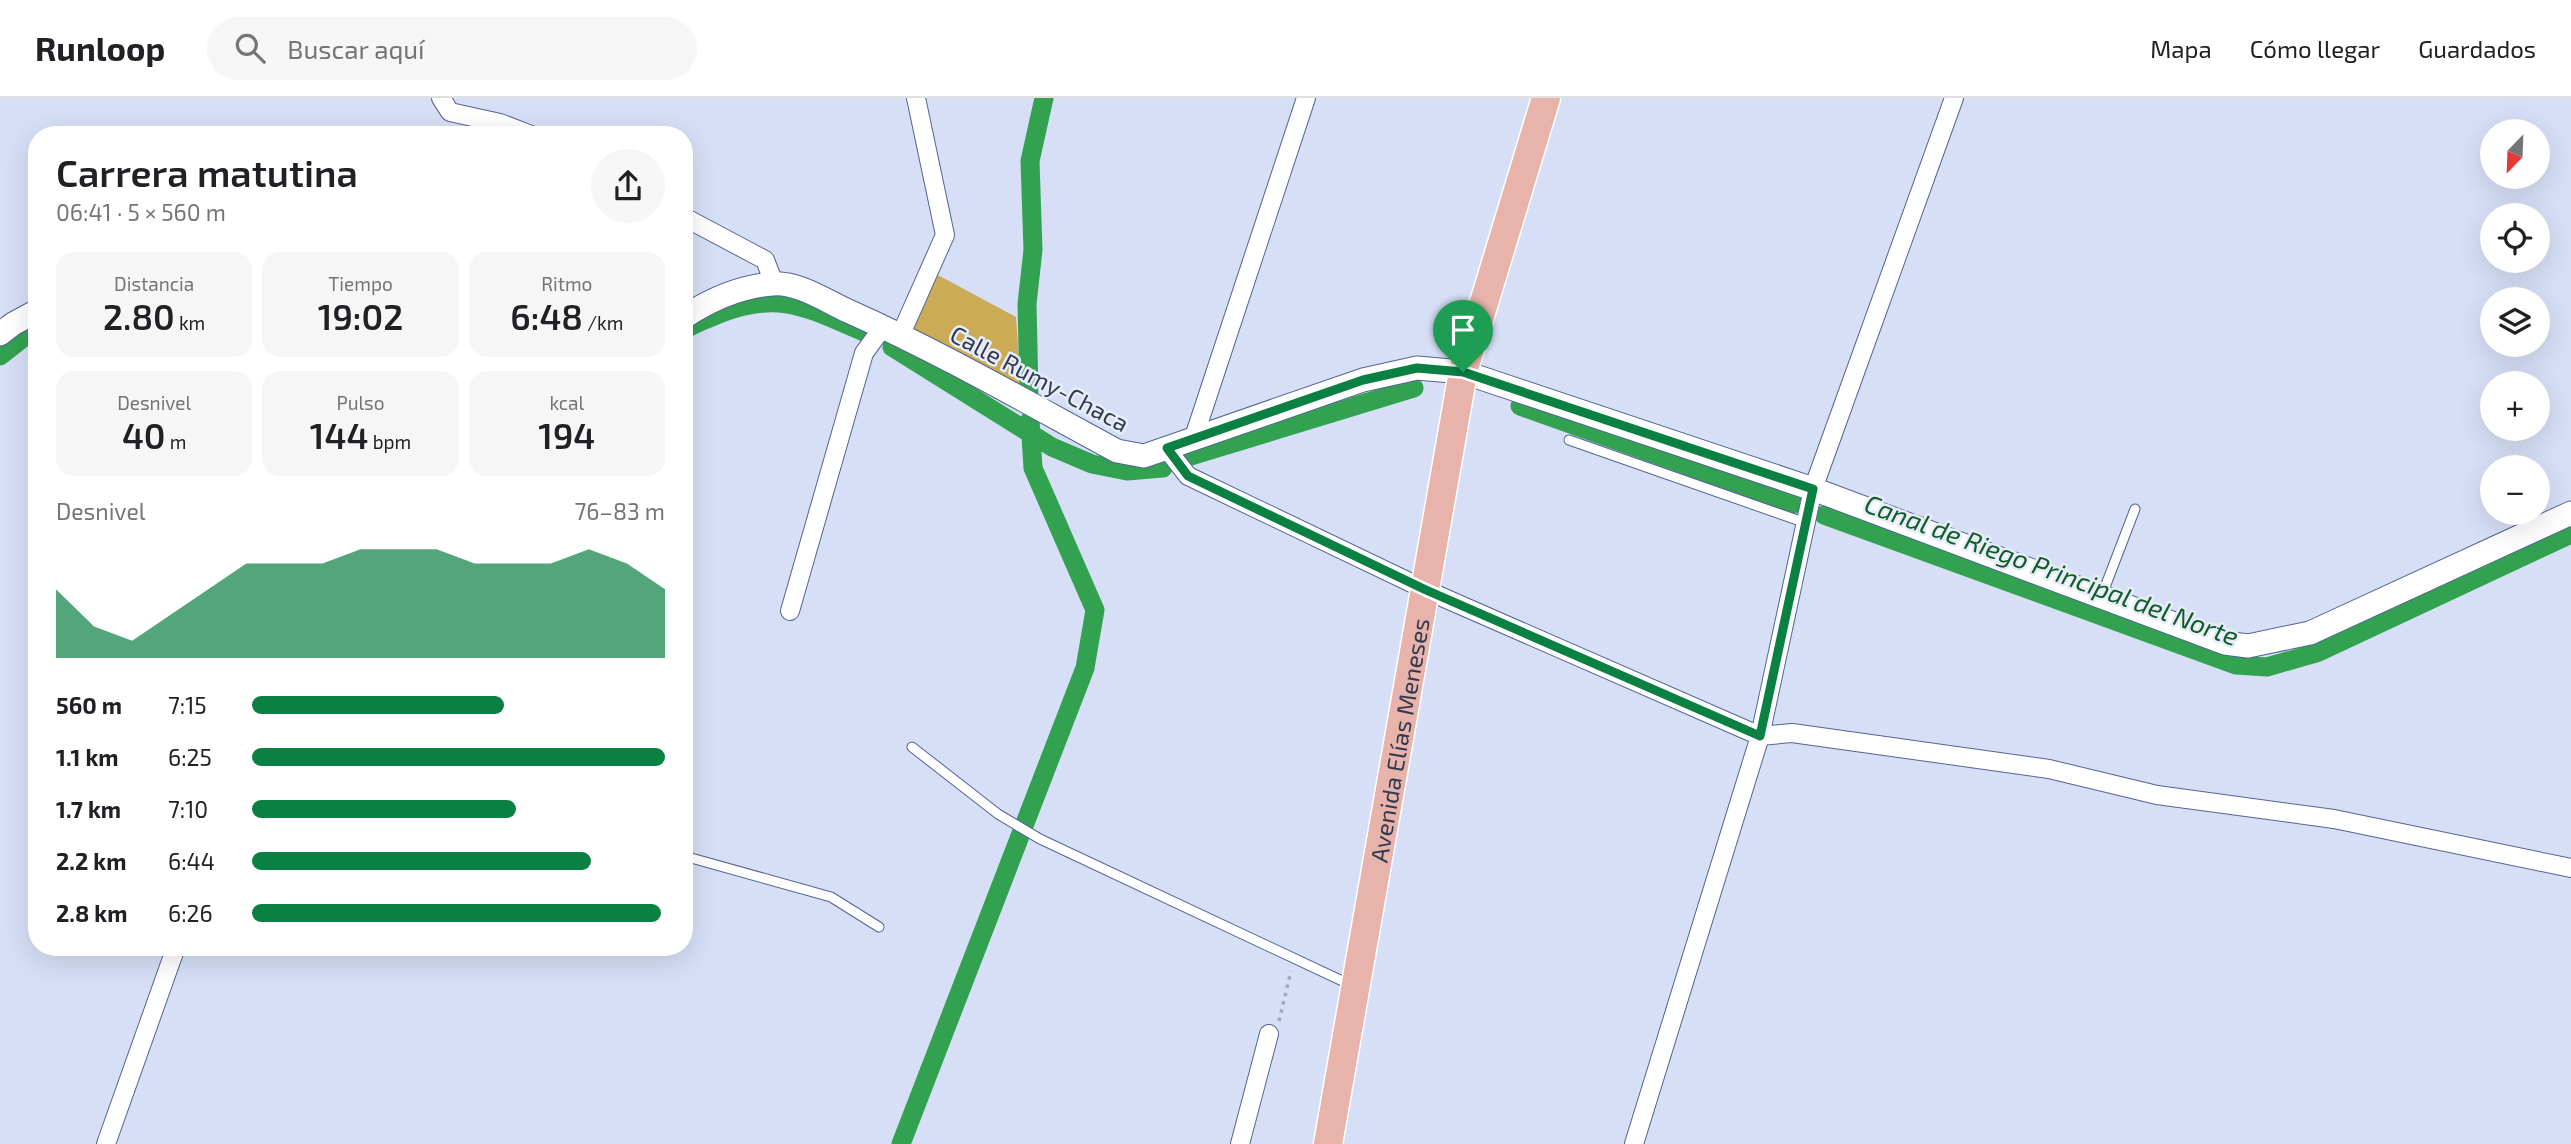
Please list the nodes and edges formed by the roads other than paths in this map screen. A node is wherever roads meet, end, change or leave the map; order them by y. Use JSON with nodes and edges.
{"nodes":[{"id":1,"x":441,"y":98,"type":"edge"},
{"id":2,"x":916,"y":98,"type":"edge"},
{"id":3,"x":1306,"y":98,"type":"edge"},
{"id":4,"x":1546,"y":98,"type":"edge"},
{"id":5,"x":1954,"y":98,"type":"edge"},
{"id":6,"x":471,"y":126,"type":"edge"},
{"id":7,"x":480,"y":126,"type":"edge"},
{"id":8,"x":508,"y":126,"type":"edge"},
{"id":9,"x":693,"y":222,"type":"edge"},
{"id":10,"x":775,"y":283,"type":"junction"},
{"id":11,"x":693,"y":311,"type":"edge"},
{"id":12,"x":28,"y":316,"type":"edge"},
{"id":13,"x":892,"y":330,"type":"junction"},
{"id":14,"x":0,"y":334,"type":"edge"},
{"id":15,"x":1463,"y":372,"type":"junction"},
{"id":16,"x":1193,"y":440,"type":"junction"},
{"id":17,"x":1569,"y":440,"type":"dead end"},
{"id":18,"x":1167,"y":448,"type":"junction"},
{"id":19,"x":1813,"y":489,"type":"junction"},
{"id":20,"x":2135,"y":509,"type":"dead end"},
{"id":21,"x":2571,"y":513,"type":"edge"},
{"id":22,"x":1806,"y":523,"type":"junction"},
{"id":23,"x":1426,"y":590,"type":"junction"},
{"id":24,"x":2101,"y":597,"type":"junction"},
{"id":25,"x":790,"y":611,"type":"dead end"},
{"id":26,"x":1760,"y":736,"type":"junction"},
{"id":27,"x":912,"y":747,"type":"dead end"},
{"id":28,"x":693,"y":859,"type":"edge"},
{"id":29,"x":2571,"y":868,"type":"edge"},
{"id":30,"x":879,"y":927,"type":"dead end"},
{"id":31,"x":173,"y":956,"type":"edge"},
{"id":32,"x":1354,"y":986,"type":"junction"},
{"id":33,"x":1269,"y":1034,"type":"road end"},
{"id":34,"x":106,"y":1144,"type":"edge"},
{"id":35,"x":1240,"y":1144,"type":"edge"},
{"id":36,"x":1328,"y":1144,"type":"edge"},
{"id":37,"x":1634,"y":1144,"type":"edge"}],
"edges":[{"from":1,"to":6,"type":"street"},
{"from":2,"to":13,"type":"street"},
{"from":3,"to":16,"type":"street"},
{"from":4,"to":15,"type":"main road","name":"Avenida Elías Meneses"},
{"from":5,"to":19,"type":"street"},
{"from":7,"to":8,"type":"street"},
{"from":9,"to":10,"type":"street"},
{"from":10,"to":11,"type":"street"},
{"from":10,"to":13,"type":"street","name":"Calle Rumy-Chaca"},
{"from":12,"to":14,"type":"street"},
{"from":13,"to":18,"type":"street","name":"Calle Rumy-Chaca"},
{"from":13,"to":25,"type":"street"},
{"from":15,"to":16,"type":"street","name":"Calle Rumy-Chaca"},
{"from":15,"to":19,"type":"street","name":"Calle Rumy-Chaca"},
{"from":15,"to":23,"type":"main road","name":"Avenida Elías Meneses"},
{"from":16,"to":18,"type":"street","name":"Calle Rumy-Chaca"},
{"from":17,"to":22,"type":"lane"},
{"from":18,"to":23,"type":"street"},
{"from":19,"to":22,"type":"street"},
{"from":19,"to":24,"type":"street","name":"Calle Rumy-Chaca"},
{"from":20,"to":24,"type":"lane"},
{"from":21,"to":24,"type":"street","name":"Calle Rumy-Chaca"},
{"from":22,"to":26,"type":"street"},
{"from":23,"to":26,"type":"street"},
{"from":23,"to":32,"type":"main road","name":"Avenida Elías Meneses"},
{"from":26,"to":29,"type":"street"},
{"from":26,"to":37,"type":"street"},
{"from":27,"to":32,"type":"lane"},
{"from":28,"to":30,"type":"lane"},
{"from":31,"to":34,"type":"street"},
{"from":32,"to":36,"type":"main road","name":"Avenida Elías Meneses"},
{"from":33,"to":35,"type":"street"}]}
